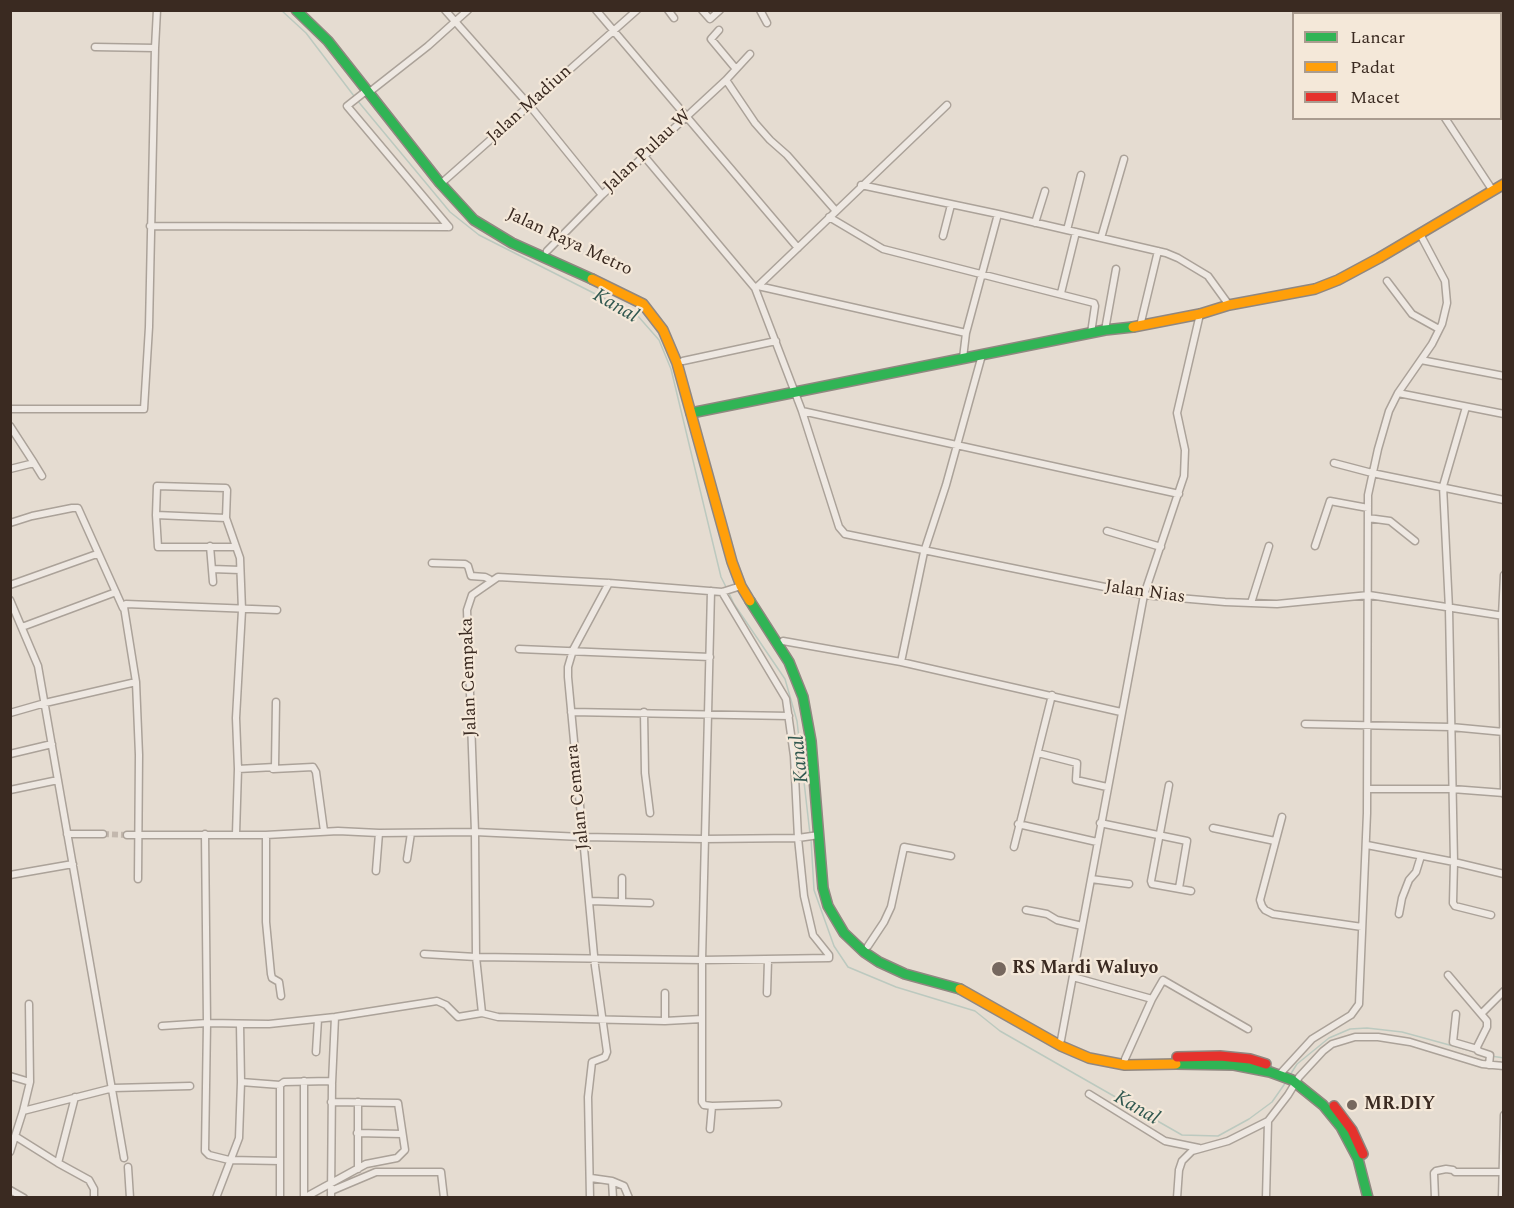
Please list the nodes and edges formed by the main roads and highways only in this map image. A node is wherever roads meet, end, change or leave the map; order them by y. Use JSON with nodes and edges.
{"nodes":[{"id":1,"x":296,"y":10,"type":"edge"},
{"id":2,"x":303,"y":10,"type":"edge"},
{"id":3,"x":369,"y":91,"type":"junction"},
{"id":4,"x":1503,"y":184,"type":"edge"},
{"id":5,"x":550,"y":256,"type":"junction"},
{"id":6,"x":577,"y":268,"type":"junction"},
{"id":7,"x":694,"y":412,"type":"junction"},
{"id":8,"x":820,"y":809,"type":"junction"},
{"id":9,"x":1106,"y":1059,"type":"junction"},
{"id":10,"x":1289,"y":1076,"type":"junction"},
{"id":11,"x":1368,"y":1197,"type":"edge"},
{"id":12,"x":1376,"y":1197,"type":"edge"}],
"edges":[{"from":1,"to":3,"type":"main road"},
{"from":2,"to":3,"type":"main road","name":"Jalan Raya Metro"},
{"from":3,"to":5,"type":"main road","name":"Jalan Raya Metro"},
{"from":3,"to":5,"type":"main road"},
{"from":4,"to":7,"type":"main road"},
{"from":5,"to":6,"type":"main road"},
{"from":6,"to":7,"type":"main road"},
{"from":6,"to":7,"type":"main road","name":"Jalan Raya Metro"},
{"from":7,"to":8,"type":"main road"},
{"from":7,"to":8,"type":"main road"},
{"from":8,"to":9,"type":"main road"},
{"from":8,"to":9,"type":"main road"},
{"from":9,"to":10,"type":"main road"},
{"from":9,"to":10,"type":"main road"},
{"from":10,"to":11,"type":"main road"},
{"from":10,"to":12,"type":"main road"}]}
